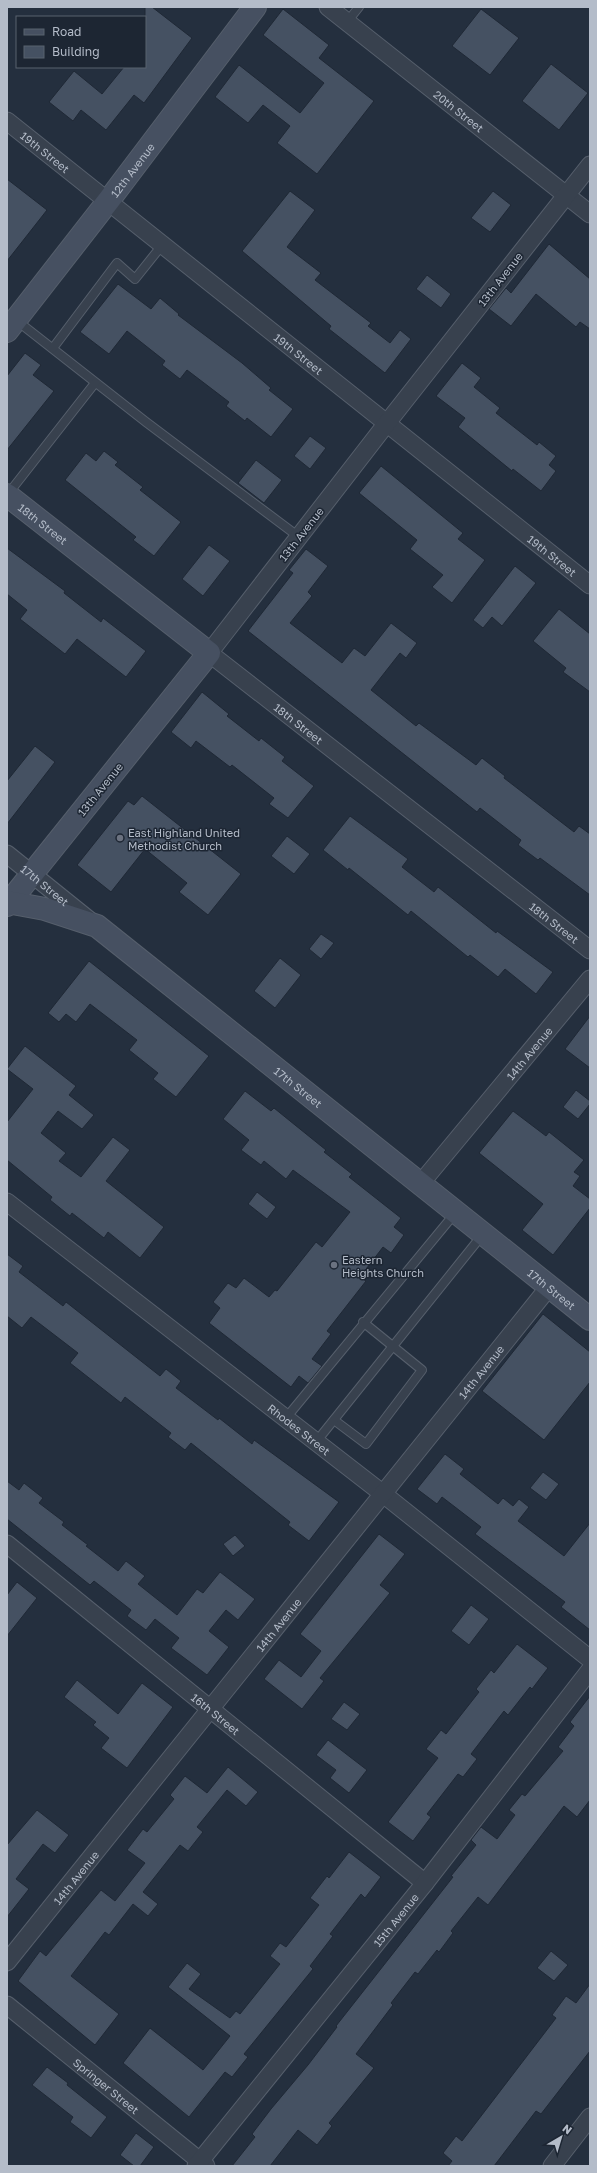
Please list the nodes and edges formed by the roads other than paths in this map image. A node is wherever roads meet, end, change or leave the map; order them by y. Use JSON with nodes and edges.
{"nodes":[{"id":1,"x":255,"y":7,"type":"edge"},
{"id":2,"x":328,"y":7,"type":"edge"},
{"id":3,"x":359,"y":7,"type":"edge"},
{"id":4,"x":347,"y":22,"type":"junction"},
{"id":5,"x":7,"y":121,"type":"edge"},
{"id":6,"x":590,"y":165,"type":"edge"},
{"id":7,"x":566,"y":196,"type":"junction"},
{"id":8,"x":109,"y":200,"type":"junction"},
{"id":9,"x":590,"y":214,"type":"edge"},
{"id":10,"x":164,"y":244,"type":"junction"},
{"id":11,"x":11,"y":325,"type":"edge"},
{"id":12,"x":52,"y":348,"type":"junction"},
{"id":13,"x":95,"y":383,"type":"junction"},
{"id":14,"x":387,"y":423,"type":"junction"},
{"id":15,"x":7,"y":496,"type":"edge"},
{"id":16,"x":299,"y":537,"type":"junction"},
{"id":17,"x":590,"y":585,"type":"edge"},
{"id":18,"x":209,"y":654,"type":"junction"},
{"id":19,"x":7,"y":854,"type":"edge"},
{"id":20,"x":32,"y":874,"type":"junction"},
{"id":21,"x":8,"y":903,"type":"edge"},
{"id":22,"x":96,"y":926,"type":"junction"},
{"id":23,"x":590,"y":950,"type":"edge"},
{"id":24,"x":590,"y":979,"type":"edge"},
{"id":25,"x":421,"y":1183,"type":"junction"},
{"id":26,"x":7,"y":1202,"type":"edge"},
{"id":27,"x":457,"y":1211,"type":"junction"},
{"id":28,"x":483,"y":1233,"type":"junction"},
{"id":29,"x":549,"y":1287,"type":"junction"},
{"id":30,"x":590,"y":1319,"type":"edge"},
{"id":31,"x":363,"y":1322,"type":"junction"},
{"id":32,"x":392,"y":1346,"type":"junction"},
{"id":33,"x":286,"y":1418,"type":"junction"},
{"id":34,"x":334,"y":1420,"type":"junction"},
{"id":35,"x":316,"y":1442,"type":"junction"},
{"id":36,"x":382,"y":1493,"type":"junction"},
{"id":37,"x":7,"y":1544,"type":"edge"},
{"id":38,"x":590,"y":1658,"type":"edge"},
{"id":39,"x":590,"y":1670,"type":"edge"},
{"id":40,"x":212,"y":1710,"type":"junction"},
{"id":41,"x":425,"y":1883,"type":"junction"},
{"id":42,"x":7,"y":1962,"type":"edge"},
{"id":43,"x":7,"y":2005,"type":"edge"},
{"id":44,"x":590,"y":2117,"type":"edge"},
{"id":45,"x":200,"y":2164,"type":"edge"},
{"id":46,"x":552,"y":2166,"type":"edge"}],
"edges":[{"from":1,"to":8,"type":"street","name":"12th Avenue"},
{"from":2,"to":4,"type":"street","name":"20th Street"},
{"from":3,"to":4,"type":"lane"},
{"from":4,"to":7,"type":"street","name":"20th Street"},
{"from":5,"to":8,"type":"street","name":"19th Street"},
{"from":6,"to":7,"type":"street","name":"13th Avenue"},
{"from":7,"to":9,"type":"street","name":"20th Street"},
{"from":7,"to":14,"type":"street","name":"13th Avenue"},
{"from":8,"to":10,"type":"street","name":"19th Street"},
{"from":8,"to":11,"type":"street","name":"12th Avenue"},
{"from":10,"to":12,"type":"lane"},
{"from":10,"to":14,"type":"street","name":"19th Street"},
{"from":11,"to":12,"type":"lane"},
{"from":12,"to":13,"type":"lane"},
{"from":13,"to":15,"type":"lane"},
{"from":13,"to":16,"type":"lane"},
{"from":14,"to":16,"type":"street","name":"13th Avenue"},
{"from":14,"to":17,"type":"street","name":"19th Street"},
{"from":15,"to":18,"type":"street","name":"18th Street"},
{"from":16,"to":18,"type":"street","name":"13th Avenue"},
{"from":18,"to":20,"type":"street","name":"13th Avenue"},
{"from":18,"to":23,"type":"street","name":"18th Street"},
{"from":19,"to":20,"type":"street","name":"17th Street"},
{"from":20,"to":21,"type":"street","name":"13th Avenue"},
{"from":20,"to":22,"type":"street","name":"17th Street"},
{"from":21,"to":22,"type":"street","name":"13th Avenue"},
{"from":22,"to":25,"type":"street","name":"17th Street"},
{"from":24,"to":25,"type":"street","name":"14th Avenue"},
{"from":25,"to":27,"type":"street","name":"17th Street"},
{"from":26,"to":33,"type":"street","name":"Rhodes Street"},
{"from":27,"to":28,"type":"street","name":"17th Street"},
{"from":27,"to":31,"type":"lane"},
{"from":28,"to":29,"type":"street","name":"17th Street"},
{"from":28,"to":32,"type":"lane"},
{"from":29,"to":30,"type":"street","name":"17th Street"},
{"from":29,"to":36,"type":"street","name":"14th Avenue"},
{"from":31,"to":32,"type":"lane"},
{"from":31,"to":33,"type":"lane"},
{"from":32,"to":34,"type":"lane"},
{"from":32,"to":34,"type":"lane"},
{"from":33,"to":35,"type":"street","name":"Rhodes Street"},
{"from":34,"to":35,"type":"lane"},
{"from":35,"to":36,"type":"street","name":"Rhodes Street"},
{"from":36,"to":38,"type":"street","name":"Rhodes Street"},
{"from":36,"to":40,"type":"street","name":"14th Avenue"},
{"from":37,"to":40,"type":"street","name":"16th Street"},
{"from":39,"to":41,"type":"street","name":"15th Avenue"},
{"from":40,"to":41,"type":"street","name":"16th Street"},
{"from":40,"to":42,"type":"street","name":"14th Avenue"},
{"from":41,"to":45,"type":"street","name":"15th Avenue"},
{"from":43,"to":45,"type":"street","name":"Springer Street"},
{"from":44,"to":46,"type":"street"}]}
